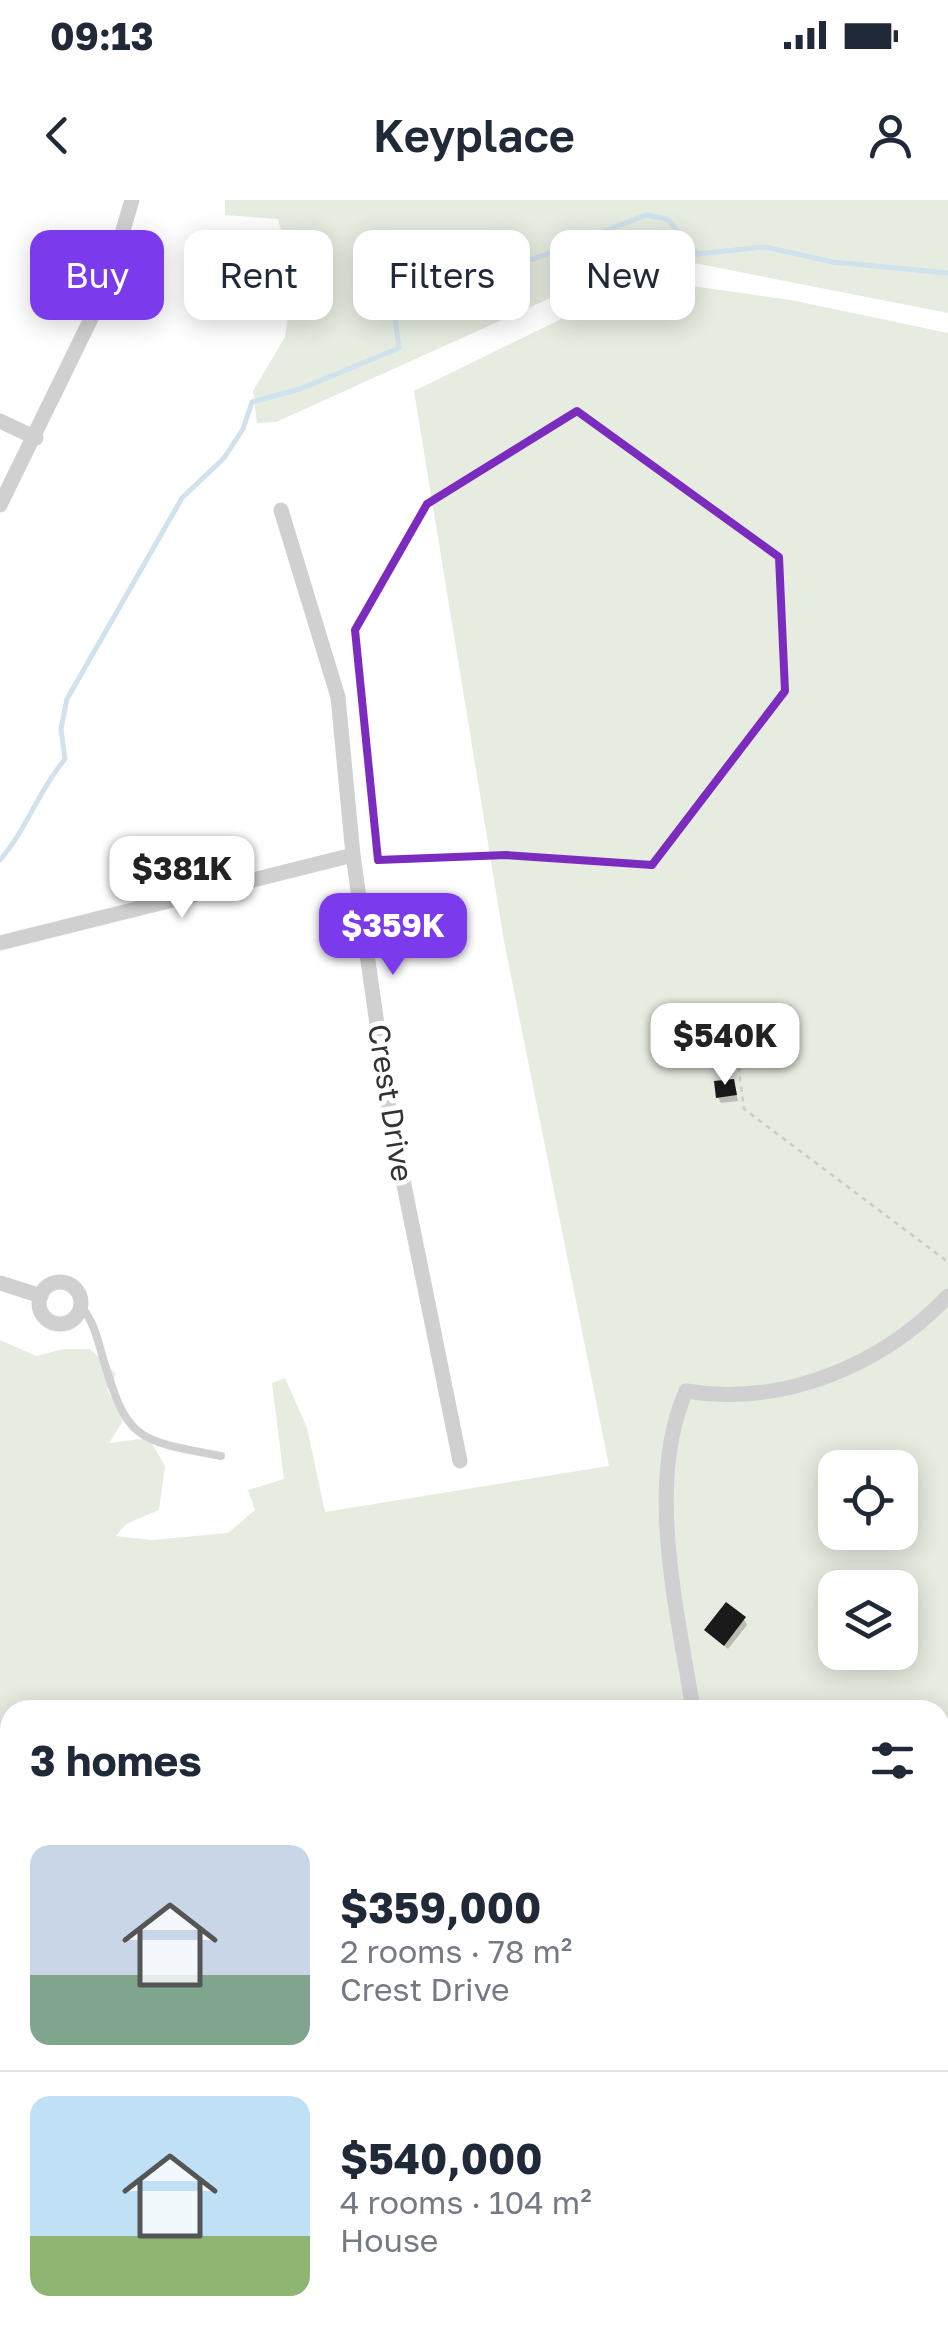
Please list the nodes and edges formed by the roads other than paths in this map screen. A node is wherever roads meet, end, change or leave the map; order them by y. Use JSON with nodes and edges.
{"nodes":[{"id":1,"x":132,"y":200,"type":"edge"},
{"id":2,"x":0,"y":421,"type":"edge"},
{"id":3,"x":36,"y":438,"type":"junction"},
{"id":4,"x":0,"y":505,"type":"edge"},
{"id":5,"x":281,"y":510,"type":"dead end"},
{"id":6,"x":352,"y":855,"type":"junction"},
{"id":7,"x":0,"y":942,"type":"edge"},
{"id":8,"x":0,"y":1282,"type":"edge"},
{"id":9,"x":40,"y":1296,"type":"junction"},
{"id":10,"x":948,"y":1296,"type":"edge"},
{"id":11,"x":81,"y":1306,"type":"junction"},
{"id":12,"x":220,"y":1456,"type":"dead end"},
{"id":13,"x":460,"y":1461,"type":"dead end"},
{"id":14,"x":691,"y":1700,"type":"edge"}],
"edges":[{"from":1,"to":3,"type":"street"},
{"from":2,"to":3,"type":"street"},
{"from":3,"to":4,"type":"street"},
{"from":5,"to":6,"type":"street","name":"Crest Drive"},
{"from":6,"to":7,"type":"street"},
{"from":6,"to":13,"type":"street","name":"Crest Drive"},
{"from":8,"to":9,"type":"street"},
{"from":9,"to":11,"type":"street"},
{"from":9,"to":11,"type":"street"},
{"from":10,"to":14,"type":"street"},
{"from":11,"to":12,"type":"lane"}]}
